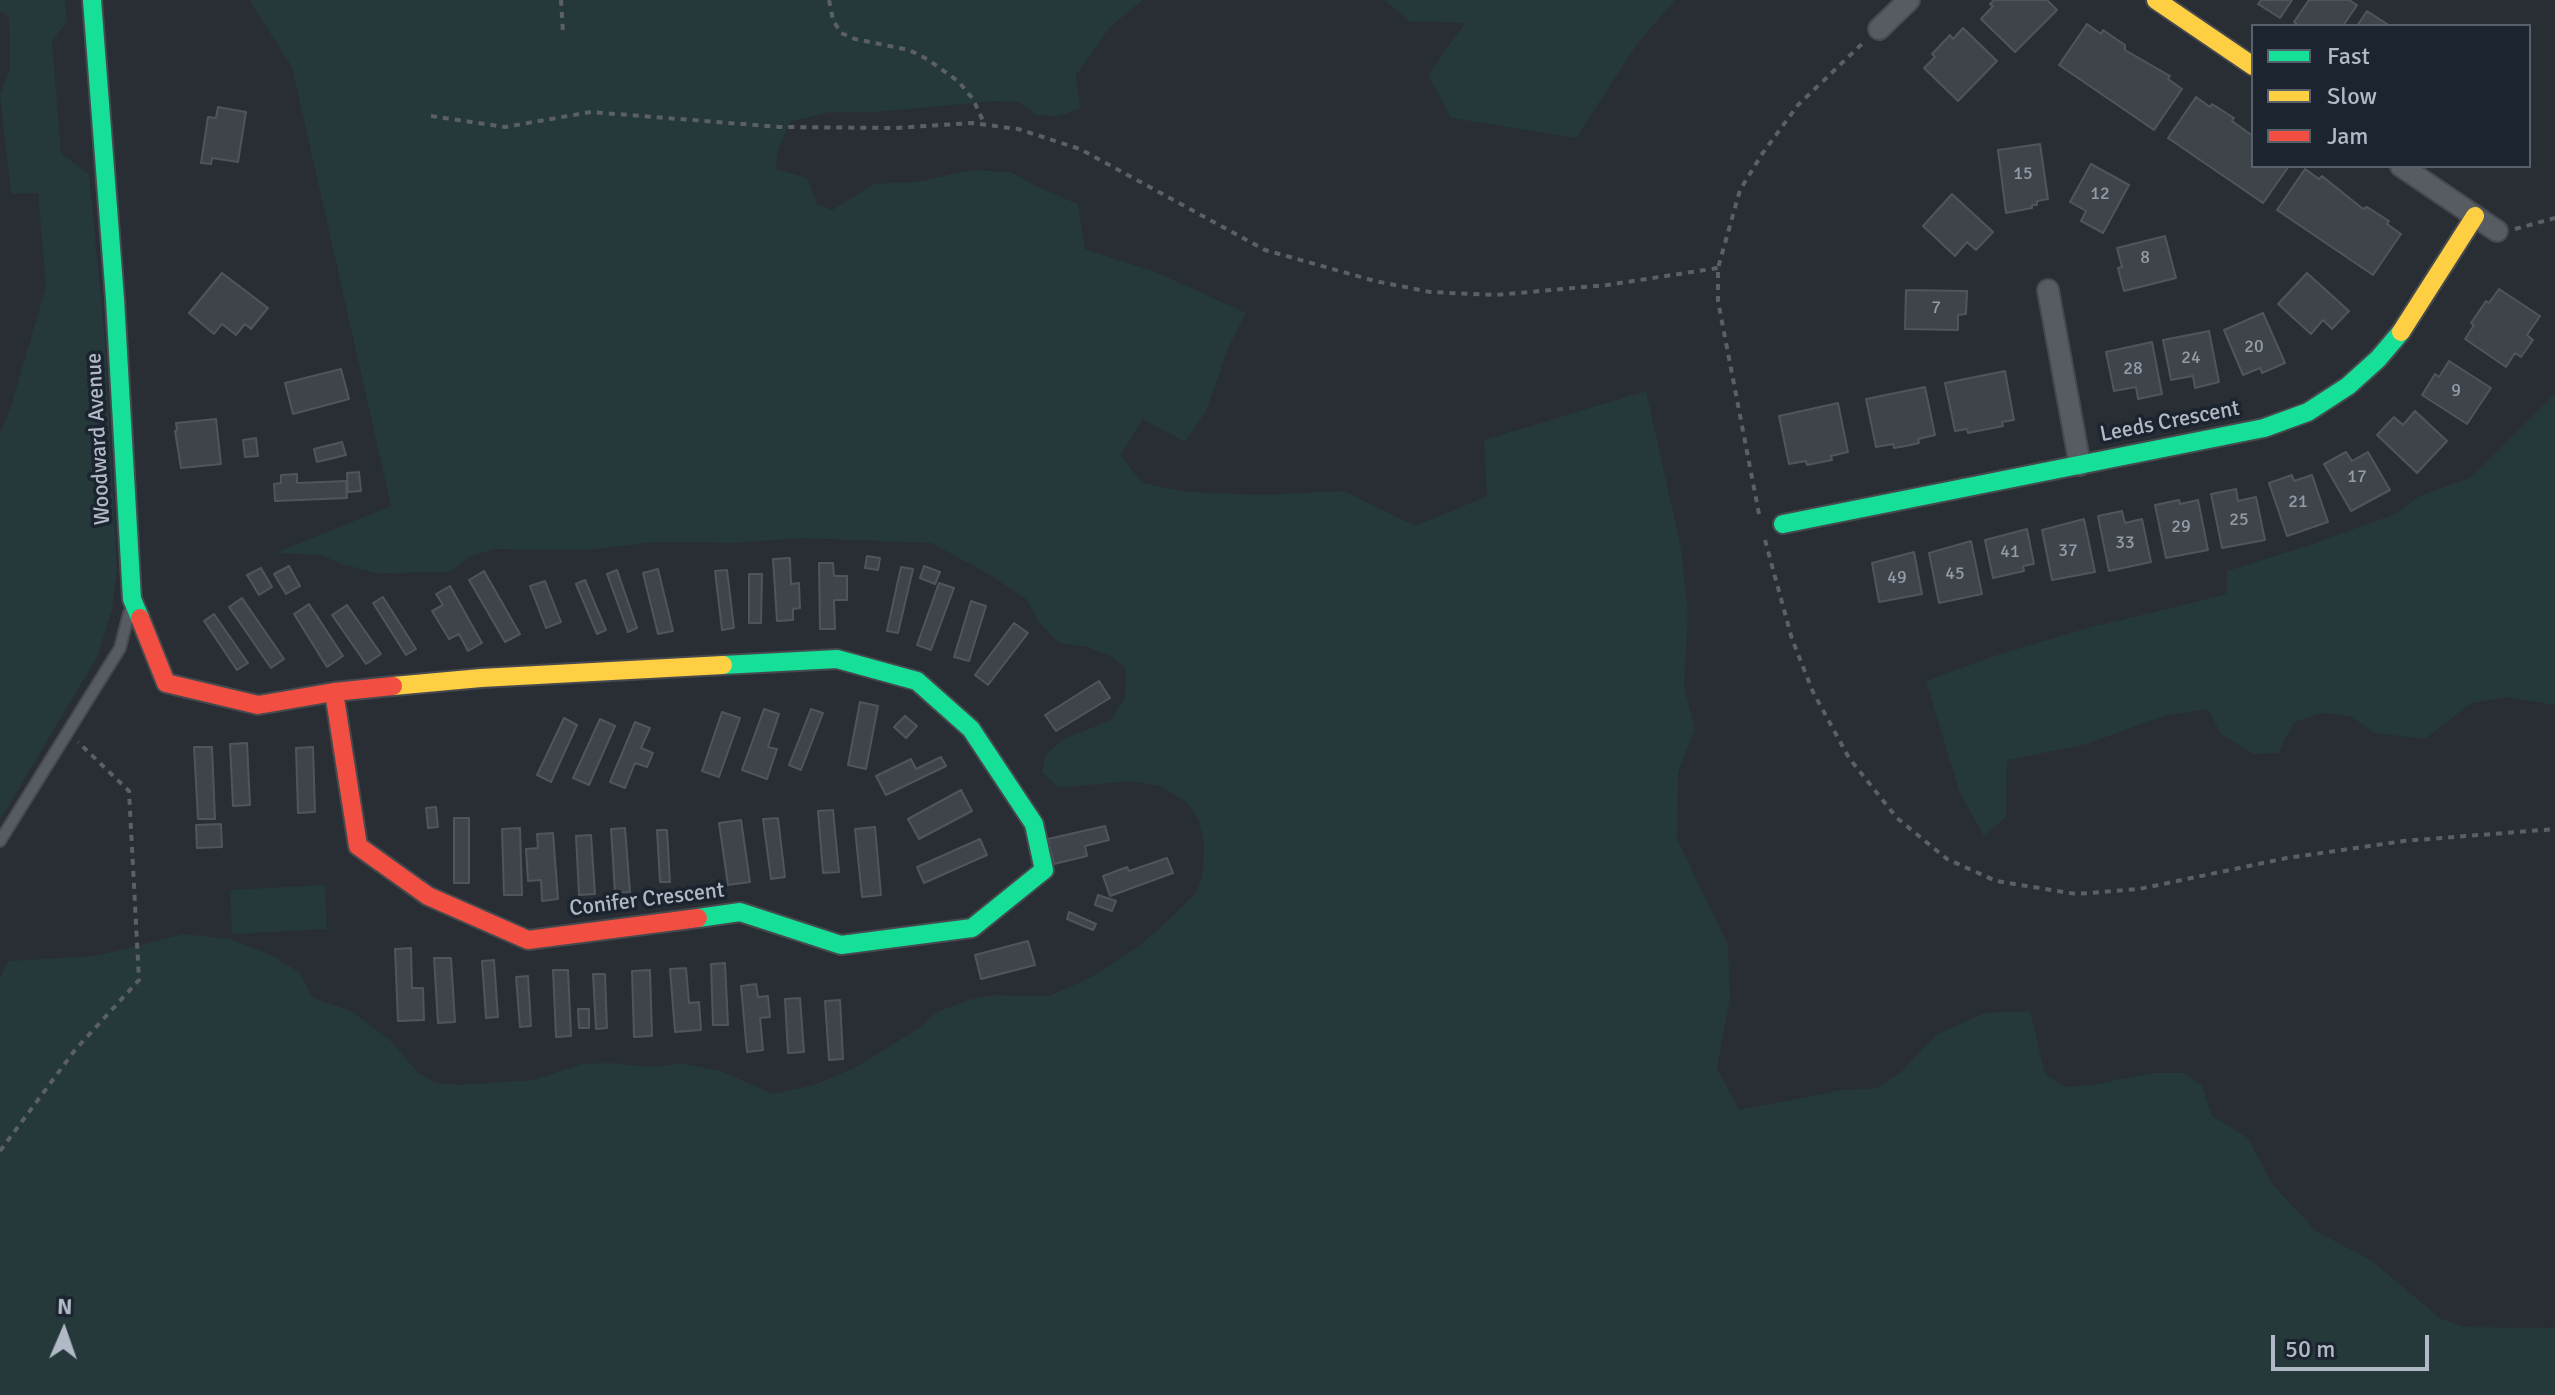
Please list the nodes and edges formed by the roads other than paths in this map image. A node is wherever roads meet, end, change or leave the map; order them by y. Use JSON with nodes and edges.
{"nodes":[{"id":1,"x":92,"y":0,"type":"edge"},
{"id":2,"x":1909,"y":0,"type":"edge"},
{"id":3,"x":2156,"y":0,"type":"edge"},
{"id":4,"x":1879,"y":29,"type":"road end"},
{"id":5,"x":2251,"y":65,"type":"edge"},
{"id":6,"x":2404,"y":168,"type":"edge"},
{"id":7,"x":2475,"y":216,"type":"junction"},
{"id":8,"x":2497,"y":231,"type":"road end"},
{"id":9,"x":2048,"y":290,"type":"dead end"},
{"id":10,"x":2080,"y":465,"type":"junction"},
{"id":11,"x":1783,"y":524,"type":"road end"},
{"id":12,"x":132,"y":599,"type":"junction"},
{"id":13,"x":334,"y":692,"type":"junction"},
{"id":14,"x":0,"y":841,"type":"edge"}],
"edges":[{"from":1,"to":12,"type":"street","name":"Woodward Avenue"},
{"from":2,"to":4,"type":"street"},
{"from":3,"to":5,"type":"street"},
{"from":6,"to":7,"type":"street"},
{"from":7,"to":8,"type":"street"},
{"from":7,"to":10,"type":"street","name":"Leeds Crescent"},
{"from":9,"to":10,"type":"street"},
{"from":10,"to":11,"type":"street","name":"Leeds Crescent"},
{"from":12,"to":13,"type":"street","name":"Conifer Crescent"},
{"from":12,"to":14,"type":"lane","name":"Woodward Avenue"},
{"from":13,"to":13,"type":"street","name":"Conifer Crescent"}]}
